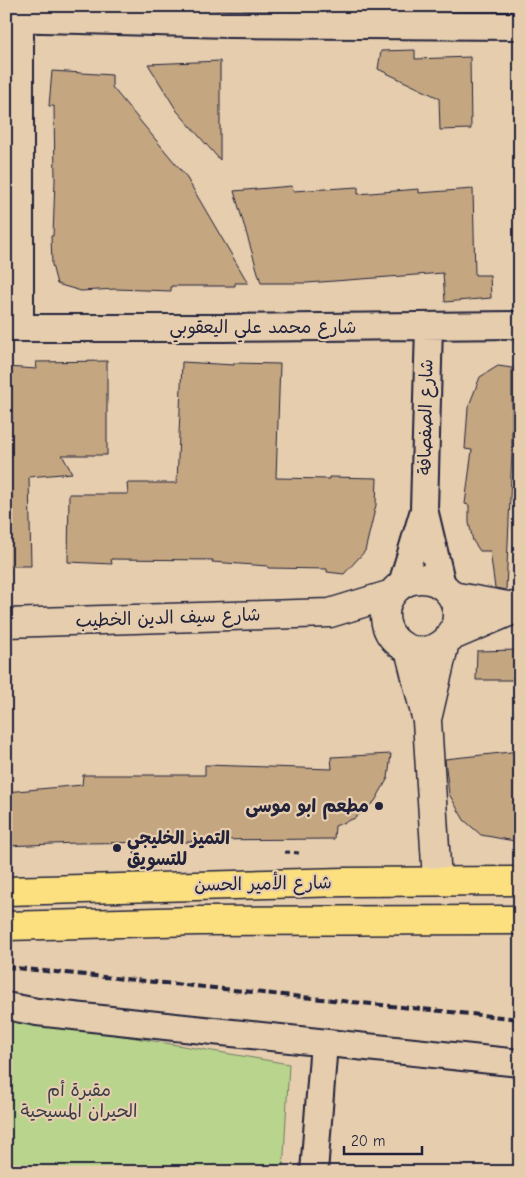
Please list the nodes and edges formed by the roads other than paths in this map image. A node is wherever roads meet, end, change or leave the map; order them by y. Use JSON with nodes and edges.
{"nodes":[{"id":1,"x":16,"y":15,"type":"edge"},
{"id":2,"x":520,"y":26,"type":"edge"},
{"id":3,"x":520,"y":325,"type":"edge"},
{"id":4,"x":429,"y":326,"type":"junction"},
{"id":5,"x":13,"y":328,"type":"edge"},
{"id":6,"x":424,"y":509,"type":"junction"},
{"id":7,"x":397,"y":589,"type":"junction"},
{"id":8,"x":447,"y":591,"type":"junction"},
{"id":9,"x":519,"y":608,"type":"edge"},
{"id":10,"x":330,"y":613,"type":"junction"},
{"id":11,"x":6,"y":622,"type":"edge"},
{"id":12,"x":447,"y":640,"type":"junction"},
{"id":13,"x":399,"y":641,"type":"junction"},
{"id":14,"x":427,"y":721,"type":"junction"},
{"id":15,"x":437,"y":880,"type":"junction"},
{"id":16,"x":520,"y":881,"type":"edge"},
{"id":17,"x":6,"y":891,"type":"edge"},
{"id":18,"x":520,"y":920,"type":"edge"},
{"id":19,"x":6,"y":926,"type":"edge"},
{"id":20,"x":6,"y":1006,"type":"edge"},
{"id":21,"x":324,"y":1043,"type":"junction"},
{"id":22,"x":520,"y":1064,"type":"edge"},
{"id":23,"x":314,"y":1172,"type":"edge"}],
"edges":[{"from":1,"to":2,"type":"street"},
{"from":1,"to":5,"type":"street"},
{"from":3,"to":4,"type":"street","name":"شارع محمد علي اليعقوبي"},
{"from":4,"to":5,"type":"street","name":"شارع محمد علي اليعقوبي"},
{"from":4,"to":6,"type":"street","name":"شارع الصفصافة"},
{"from":6,"to":7,"type":"street","name":"شارع الصفصافة"},
{"from":6,"to":8,"type":"street","name":"شارع الصفصافة"},
{"from":7,"to":8,"type":"street"},
{"from":7,"to":10,"type":"street","name":"شارع سيف الدين الخطيب"},
{"from":7,"to":13,"type":"street"},
{"from":8,"to":9,"type":"street"},
{"from":8,"to":12,"type":"street"},
{"from":9,"to":12,"type":"street"},
{"from":10,"to":11,"type":"street","name":"شارع سيف الدين الخطيب"},
{"from":10,"to":13,"type":"street","name":"شارع سيف الدين الخطيب"},
{"from":12,"to":13,"type":"street"},
{"from":12,"to":14,"type":"street"},
{"from":13,"to":14,"type":"street"},
{"from":14,"to":15,"type":"street"},
{"from":15,"to":16,"type":"highway","name":"شارع الأمير الحسن"},
{"from":15,"to":17,"type":"highway","name":"شارع الأمير الحسن"},
{"from":18,"to":19,"type":"highway","name":"شارع الأمير الحسن"},
{"from":20,"to":21,"type":"street"},
{"from":21,"to":22,"type":"street"},
{"from":21,"to":23,"type":"street"}]}
